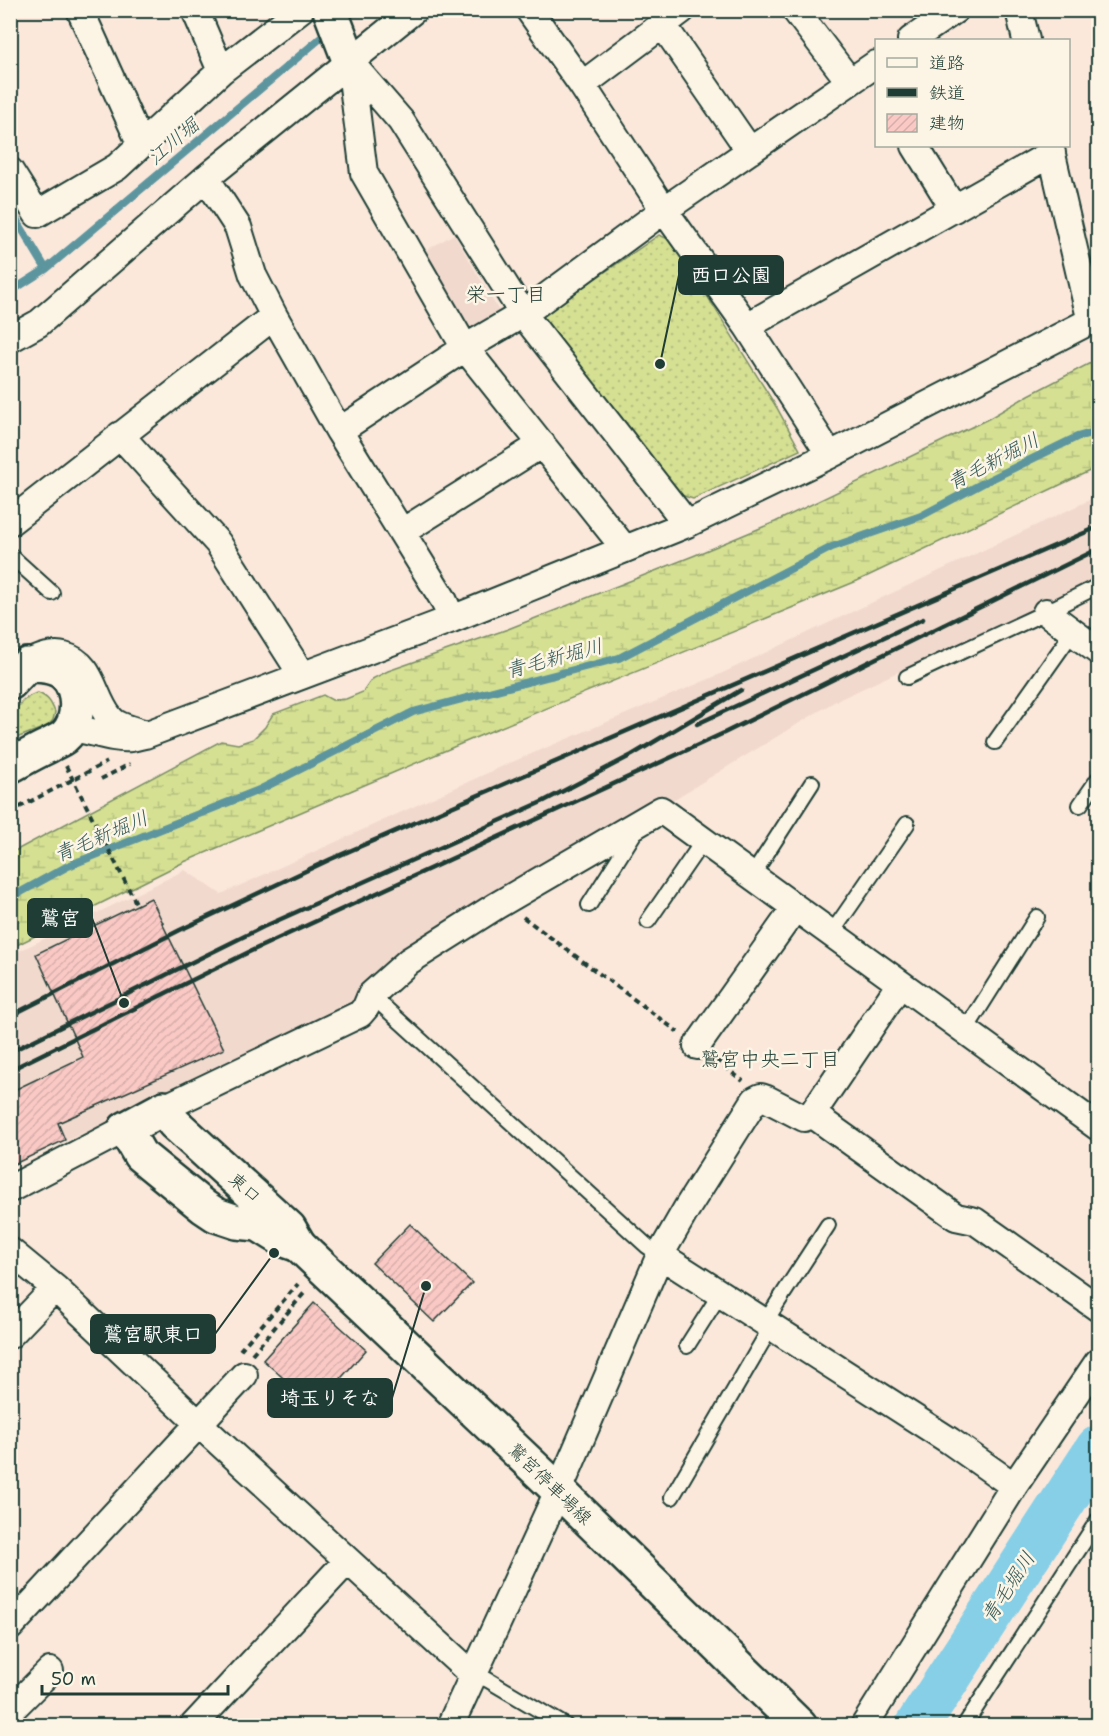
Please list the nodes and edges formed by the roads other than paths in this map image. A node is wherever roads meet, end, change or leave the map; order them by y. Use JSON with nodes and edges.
{"nodes":[{"id":1,"x":80,"y":10,"type":"edge"},
{"id":2,"x":195,"y":10,"type":"edge"},
{"id":3,"x":300,"y":10,"type":"edge"},
{"id":4,"x":330,"y":10,"type":"edge"},
{"id":5,"x":414,"y":10,"type":"edge"},
{"id":6,"x":529,"y":10,"type":"edge"},
{"id":7,"x":795,"y":10,"type":"edge"},
{"id":8,"x":955,"y":10,"type":"edge"},
{"id":9,"x":1019,"y":10,"type":"edge"},
{"id":10,"x":672,"y":18,"type":"edge"},
{"id":11,"x":912,"y":39,"type":"edge"},
{"id":12,"x":1026,"y":39,"type":"edge"},
{"id":13,"x":350,"y":62,"type":"junction"},
{"id":14,"x":221,"y":71,"type":"junction"},
{"id":15,"x":868,"y":75,"type":"edge"},
{"id":16,"x":582,"y":85,"type":"junction"},
{"id":17,"x":141,"y":145,"type":"junction"},
{"id":18,"x":916,"y":147,"type":"edge"},
{"id":19,"x":1051,"y":149,"type":"edge"},
{"id":20,"x":750,"y":151,"type":"junction"},
{"id":21,"x":10,"y":171,"type":"edge"},
{"id":22,"x":206,"y":178,"type":"junction"},
{"id":23,"x":954,"y":209,"type":"junction"},
{"id":24,"x":664,"y":210,"type":"junction"},
{"id":25,"x":523,"y":314,"type":"junction"},
{"id":26,"x":274,"y":316,"type":"junction"},
{"id":27,"x":1095,"y":320,"type":"edge"},
{"id":28,"x":747,"y":326,"type":"junction"},
{"id":29,"x":10,"y":339,"type":"edge"},
{"id":30,"x":465,"y":348,"type":"junction"},
{"id":31,"x":339,"y":431,"type":"junction"},
{"id":32,"x":120,"y":435,"type":"junction"},
{"id":33,"x":542,"y":444,"type":"junction"},
{"id":34,"x":830,"y":455,"type":"junction"},
{"id":35,"x":10,"y":522,"type":"edge"},
{"id":36,"x":687,"y":524,"type":"junction"},
{"id":37,"x":402,"y":532,"type":"junction"},
{"id":38,"x":625,"y":549,"type":"junction"},
{"id":39,"x":10,"y":555,"type":"edge"},
{"id":40,"x":1098,"y":586,"type":"edge"},
{"id":41,"x":52,"y":592,"type":"dead end"},
{"id":42,"x":1046,"y":612,"type":"junction"},
{"id":43,"x":452,"y":619,"type":"junction"},
{"id":44,"x":1072,"y":633,"type":"junction"},
{"id":45,"x":1098,"y":651,"type":"edge"},
{"id":46,"x":19,"y":674,"type":"edge"},
{"id":47,"x":302,"y":675,"type":"junction"},
{"id":48,"x":907,"y":677,"type":"dead end"},
{"id":49,"x":71,"y":728,"type":"junction"},
{"id":50,"x":146,"y":735,"type":"junction"},
{"id":51,"x":995,"y":742,"type":"dead end"},
{"id":52,"x":10,"y":766,"type":"edge"},
{"id":53,"x":1098,"y":779,"type":"edge"},
{"id":54,"x":812,"y":783,"type":"dead end"},
{"id":55,"x":1080,"y":805,"type":"dead end"},
{"id":56,"x":641,"y":822,"type":"junction"},
{"id":57,"x":907,"y":824,"type":"dead end"},
{"id":58,"x":703,"y":841,"type":"junction"},
{"id":59,"x":752,"y":876,"type":"junction"},
{"id":60,"x":589,"y":904,"type":"dead end"},
{"id":61,"x":795,"y":908,"type":"junction"},
{"id":62,"x":1037,"y":917,"type":"dead end"},
{"id":63,"x":648,"y":921,"type":"dead end"},
{"id":64,"x":831,"y":934,"type":"junction"},
{"id":65,"x":900,"y":984,"type":"junction"},
{"id":66,"x":371,"y":995,"type":"junction"},
{"id":67,"x":965,"y":1031,"type":"junction"},
{"id":68,"x":697,"y":1046,"type":"road end"},
{"id":69,"x":164,"y":1108,"type":"junction"},
{"id":70,"x":812,"y":1113,"type":"junction"},
{"id":71,"x":1098,"y":1127,"type":"edge"},
{"id":72,"x":125,"y":1130,"type":"junction"},
{"id":73,"x":197,"y":1144,"type":"junction"},
{"id":74,"x":170,"y":1179,"type":"junction"},
{"id":75,"x":10,"y":1189,"type":"edge"},
{"id":76,"x":828,"y":1225,"type":"dead end"},
{"id":77,"x":299,"y":1245,"type":"junction"},
{"id":78,"x":10,"y":1251,"type":"edge"},
{"id":79,"x":660,"y":1255,"type":"junction"},
{"id":80,"x":55,"y":1288,"type":"junction"},
{"id":81,"x":720,"y":1294,"type":"junction"},
{"id":82,"x":1098,"y":1308,"type":"edge"},
{"id":83,"x":768,"y":1324,"type":"junction"},
{"id":84,"x":10,"y":1335,"type":"edge"},
{"id":85,"x":687,"y":1346,"type":"dead end"},
{"id":86,"x":1098,"y":1362,"type":"edge"},
{"id":87,"x":241,"y":1364,"type":"road end"},
{"id":88,"x":199,"y":1424,"type":"junction"},
{"id":89,"x":1014,"y":1486,"type":"junction"},
{"id":90,"x":558,"y":1490,"type":"junction"},
{"id":91,"x":672,"y":1497,"type":"dead end"},
{"id":92,"x":1098,"y":1520,"type":"edge"},
{"id":93,"x":347,"y":1561,"type":"junction"},
{"id":94,"x":10,"y":1627,"type":"edge"},
{"id":95,"x":50,"y":1671,"type":"dead end"},
{"id":96,"x":474,"y":1674,"type":"junction"},
{"id":97,"x":10,"y":1711,"type":"edge"},
{"id":98,"x":193,"y":1725,"type":"edge"},
{"id":99,"x":450,"y":1725,"type":"edge"},
{"id":100,"x":566,"y":1725,"type":"edge"},
{"id":101,"x":800,"y":1725,"type":"edge"},
{"id":102,"x":864,"y":1725,"type":"edge"},
{"id":103,"x":964,"y":1725,"type":"edge"}],
"edges":[{"from":1,"to":17,"type":"street"},
{"from":2,"to":14,"type":"street"},
{"from":3,"to":14,"type":"street"},
{"from":4,"to":13,"type":"street"},
{"from":5,"to":13,"type":"street"},
{"from":6,"to":16,"type":"street"},
{"from":7,"to":15,"type":"street"},
{"from":8,"to":11,"type":"street"},
{"from":9,"to":12,"type":"street"},
{"from":10,"to":16,"type":"street"},
{"from":10,"to":20,"type":"street"},
{"from":13,"to":22,"type":"street"},
{"from":13,"to":25,"type":"street"},
{"from":13,"to":30,"type":"street"},
{"from":14,"to":17,"type":"street"},
{"from":15,"to":20,"type":"street"},
{"from":16,"to":24,"type":"street"},
{"from":17,"to":21,"type":"street"},
{"from":18,"to":23,"type":"street"},
{"from":19,"to":23,"type":"street"},
{"from":19,"to":27,"type":"street"},
{"from":20,"to":24,"type":"street"},
{"from":22,"to":26,"type":"street"},
{"from":22,"to":29,"type":"street"},
{"from":23,"to":28,"type":"street"},
{"from":24,"to":25,"type":"street"},
{"from":24,"to":28,"type":"street"},
{"from":25,"to":30,"type":"street"},
{"from":25,"to":36,"type":"street"},
{"from":26,"to":31,"type":"street"},
{"from":26,"to":32,"type":"street"},
{"from":27,"to":34,"type":"street"},
{"from":28,"to":34,"type":"street"},
{"from":30,"to":31,"type":"street"},
{"from":30,"to":33,"type":"street"},
{"from":31,"to":37,"type":"street"},
{"from":32,"to":35,"type":"street"},
{"from":32,"to":47,"type":"street"},
{"from":33,"to":37,"type":"street"},
{"from":33,"to":38,"type":"street"},
{"from":34,"to":36,"type":"street"},
{"from":36,"to":38,"type":"street"},
{"from":37,"to":43,"type":"street"},
{"from":38,"to":43,"type":"street"},
{"from":39,"to":41,"type":"lane"},
{"from":40,"to":42,"type":"lane"},
{"from":42,"to":44,"type":"street"},
{"from":42,"to":48,"type":"lane"},
{"from":43,"to":47,"type":"street"},
{"from":44,"to":45,"type":"street"},
{"from":44,"to":51,"type":"lane"},
{"from":46,"to":49,"type":"street"},
{"from":46,"to":50,"type":"street"},
{"from":47,"to":50,"type":"street"},
{"from":49,"to":50,"type":"street"},
{"from":49,"to":52,"type":"street"},
{"from":53,"to":55,"type":"lane"},
{"from":54,"to":59,"type":"lane"},
{"from":56,"to":58,"type":"street"},
{"from":56,"to":60,"type":"lane"},
{"from":56,"to":66,"type":"street"},
{"from":57,"to":64,"type":"lane"},
{"from":58,"to":59,"type":"street"},
{"from":58,"to":63,"type":"lane"},
{"from":59,"to":61,"type":"street"},
{"from":61,"to":64,"type":"street"},
{"from":61,"to":68,"type":"street"},
{"from":62,"to":67,"type":"lane"},
{"from":64,"to":65,"type":"street"},
{"from":65,"to":67,"type":"street"},
{"from":65,"to":70,"type":"street"},
{"from":66,"to":69,"type":"street"},
{"from":66,"to":79,"type":"lane"},
{"from":67,"to":71,"type":"street"},
{"from":69,"to":72,"type":"street"},
{"from":69,"to":73,"type":"street","name":"東口"},
{"from":70,"to":79,"type":"street"},
{"from":70,"to":82,"type":"street"},
{"from":72,"to":74,"type":"street","name":"東口"},
{"from":72,"to":75,"type":"street"},
{"from":73,"to":74,"type":"street"},
{"from":73,"to":77,"type":"street","name":"東口"},
{"from":74,"to":77,"type":"street","name":"東口"},
{"from":76,"to":83,"type":"lane"},
{"from":77,"to":90,"type":"street","name":"鷲宮停車場線"},
{"from":78,"to":80,"type":"street"},
{"from":79,"to":81,"type":"street"},
{"from":79,"to":90,"type":"street"},
{"from":80,"to":84,"type":"street"},
{"from":80,"to":88,"type":"street"},
{"from":81,"to":83,"type":"street"},
{"from":81,"to":85,"type":"lane"},
{"from":83,"to":89,"type":"street"},
{"from":83,"to":91,"type":"lane"},
{"from":86,"to":89,"type":"street"},
{"from":87,"to":88,"type":"street"},
{"from":88,"to":93,"type":"street"},
{"from":88,"to":94,"type":"street"},
{"from":89,"to":102,"type":"street"},
{"from":90,"to":96,"type":"street"},
{"from":90,"to":101,"type":"street","name":"鷲宮停車場線"},
{"from":92,"to":103,"type":"lane"},
{"from":93,"to":96,"type":"street"},
{"from":93,"to":98,"type":"street"},
{"from":95,"to":97,"type":"street"},
{"from":96,"to":99,"type":"street"},
{"from":96,"to":100,"type":"lane"}]}
